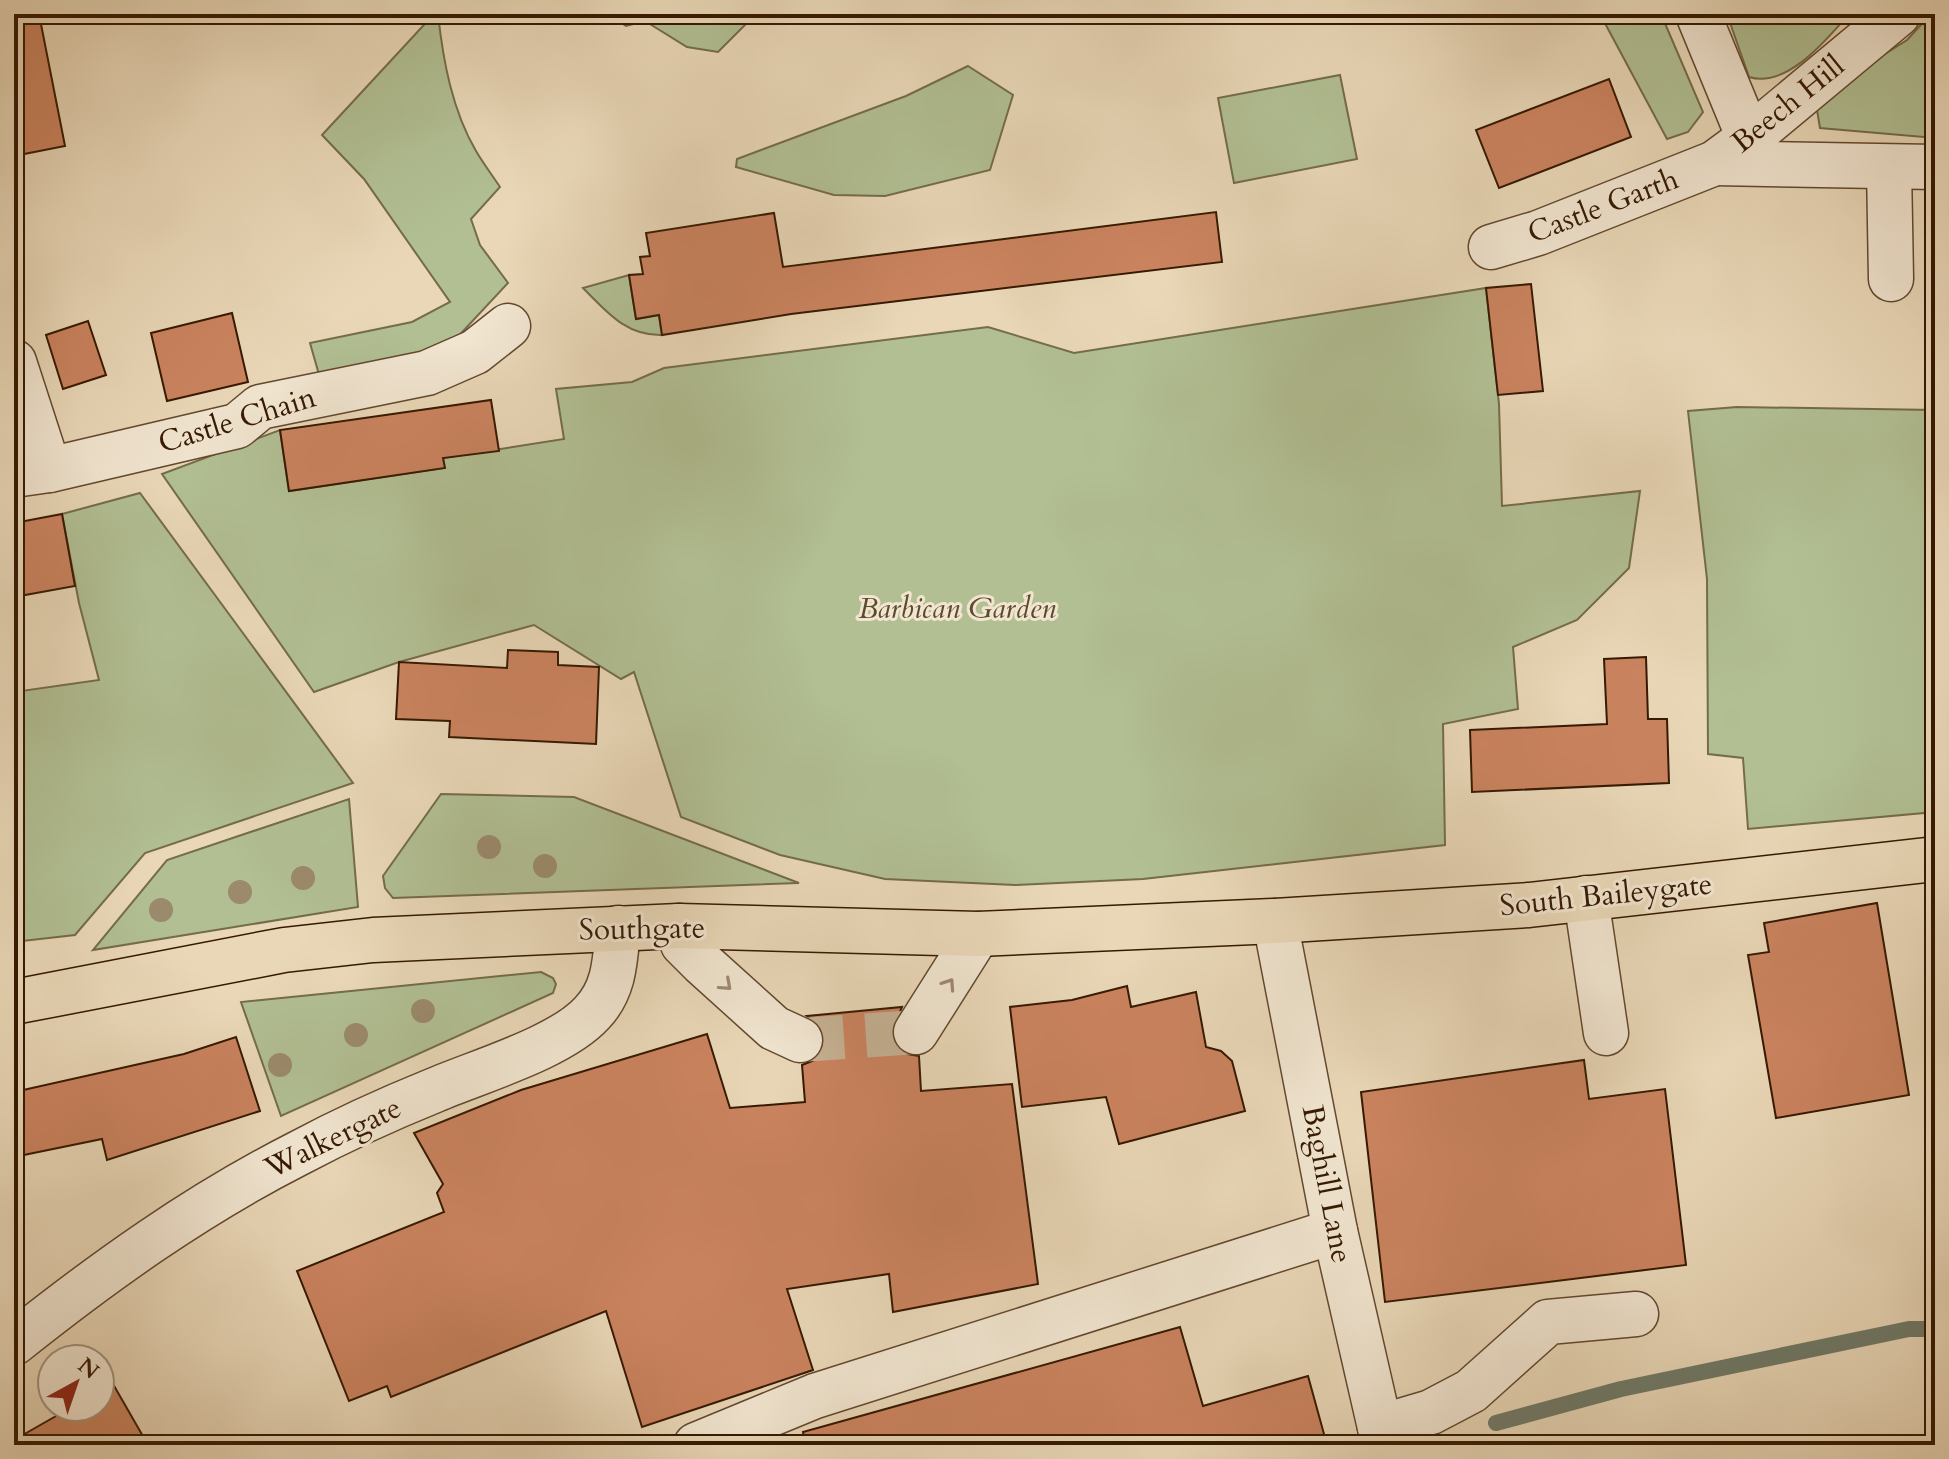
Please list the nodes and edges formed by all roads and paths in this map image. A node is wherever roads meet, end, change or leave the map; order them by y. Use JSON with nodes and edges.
{"nodes":[{"id":1,"x":1698,"y":14,"type":"edge"},
{"id":2,"x":1898,"y":14,"type":"edge"},
{"id":3,"x":1732,"y":150,"type":"junction"},
{"id":4,"x":1889,"y":167,"type":"junction"},
{"id":5,"x":1935,"y":167,"type":"edge"},
{"id":6,"x":1491,"y":247,"type":"dead end"},
{"id":7,"x":1891,"y":279,"type":"dead end"},
{"id":8,"x":508,"y":326,"type":"dead end"},
{"id":9,"x":14,"y":362,"type":"edge"},
{"id":10,"x":32,"y":472,"type":"edge"},
{"id":11,"x":1935,"y":859,"type":"edge"},
{"id":12,"x":1586,"y":898,"type":"junction"},
{"id":13,"x":1275,"y":921,"type":"junction"},
{"id":14,"x":679,"y":926,"type":"junction"},
{"id":15,"x":618,"y":928,"type":"junction"},
{"id":16,"x":978,"y":934,"type":"junction"},
{"id":17,"x":14,"y":1002,"type":"edge"},
{"id":18,"x":916,"y":1032,"type":"dead end"},
{"id":19,"x":1606,"y":1033,"type":"dead end"},
{"id":20,"x":800,"y":1040,"type":"tunnel mouth"},
{"id":21,"x":1335,"y":1231,"type":"junction"},
{"id":22,"x":1636,"y":1314,"type":"dead end"},
{"id":23,"x":14,"y":1343,"type":"edge"},
{"id":24,"x":1382,"y":1436,"type":"edge"},
{"id":25,"x":696,"y":1445,"type":"edge"}],
"edges":[{"from":1,"to":3,"type":"street"},
{"from":2,"to":3,"type":"street","name":"Beech Hill"},
{"from":3,"to":4,"type":"street"},
{"from":3,"to":6,"type":"street","name":"Castle Garth"},
{"from":4,"to":5,"type":"street"},
{"from":4,"to":7,"type":"street"},
{"from":8,"to":10,"type":"street","name":"Castle Chain"},
{"from":9,"to":10,"type":"street"},
{"from":11,"to":12,"type":"highway","name":"South Baileygate"},
{"from":12,"to":13,"type":"highway","name":"South Baileygate"},
{"from":12,"to":19,"type":"street"},
{"from":13,"to":16,"type":"highway","name":"Southgate"},
{"from":13,"to":21,"type":"street","name":"Baghill Lane"},
{"from":14,"to":15,"type":"highway","name":"Southgate"},
{"from":14,"to":16,"type":"highway","name":"Southgate"},
{"from":14,"to":20,"type":"street","one_way":true},
{"from":15,"to":17,"type":"highway","name":"Southgate"},
{"from":15,"to":23,"type":"street","name":"Walkergate"},
{"from":18,"to":16,"type":"street","one_way":true},
{"from":21,"to":24,"type":"street","name":"Baghill Lane"},
{"from":21,"to":25,"type":"street"},
{"from":22,"to":24,"type":"street"}]}
